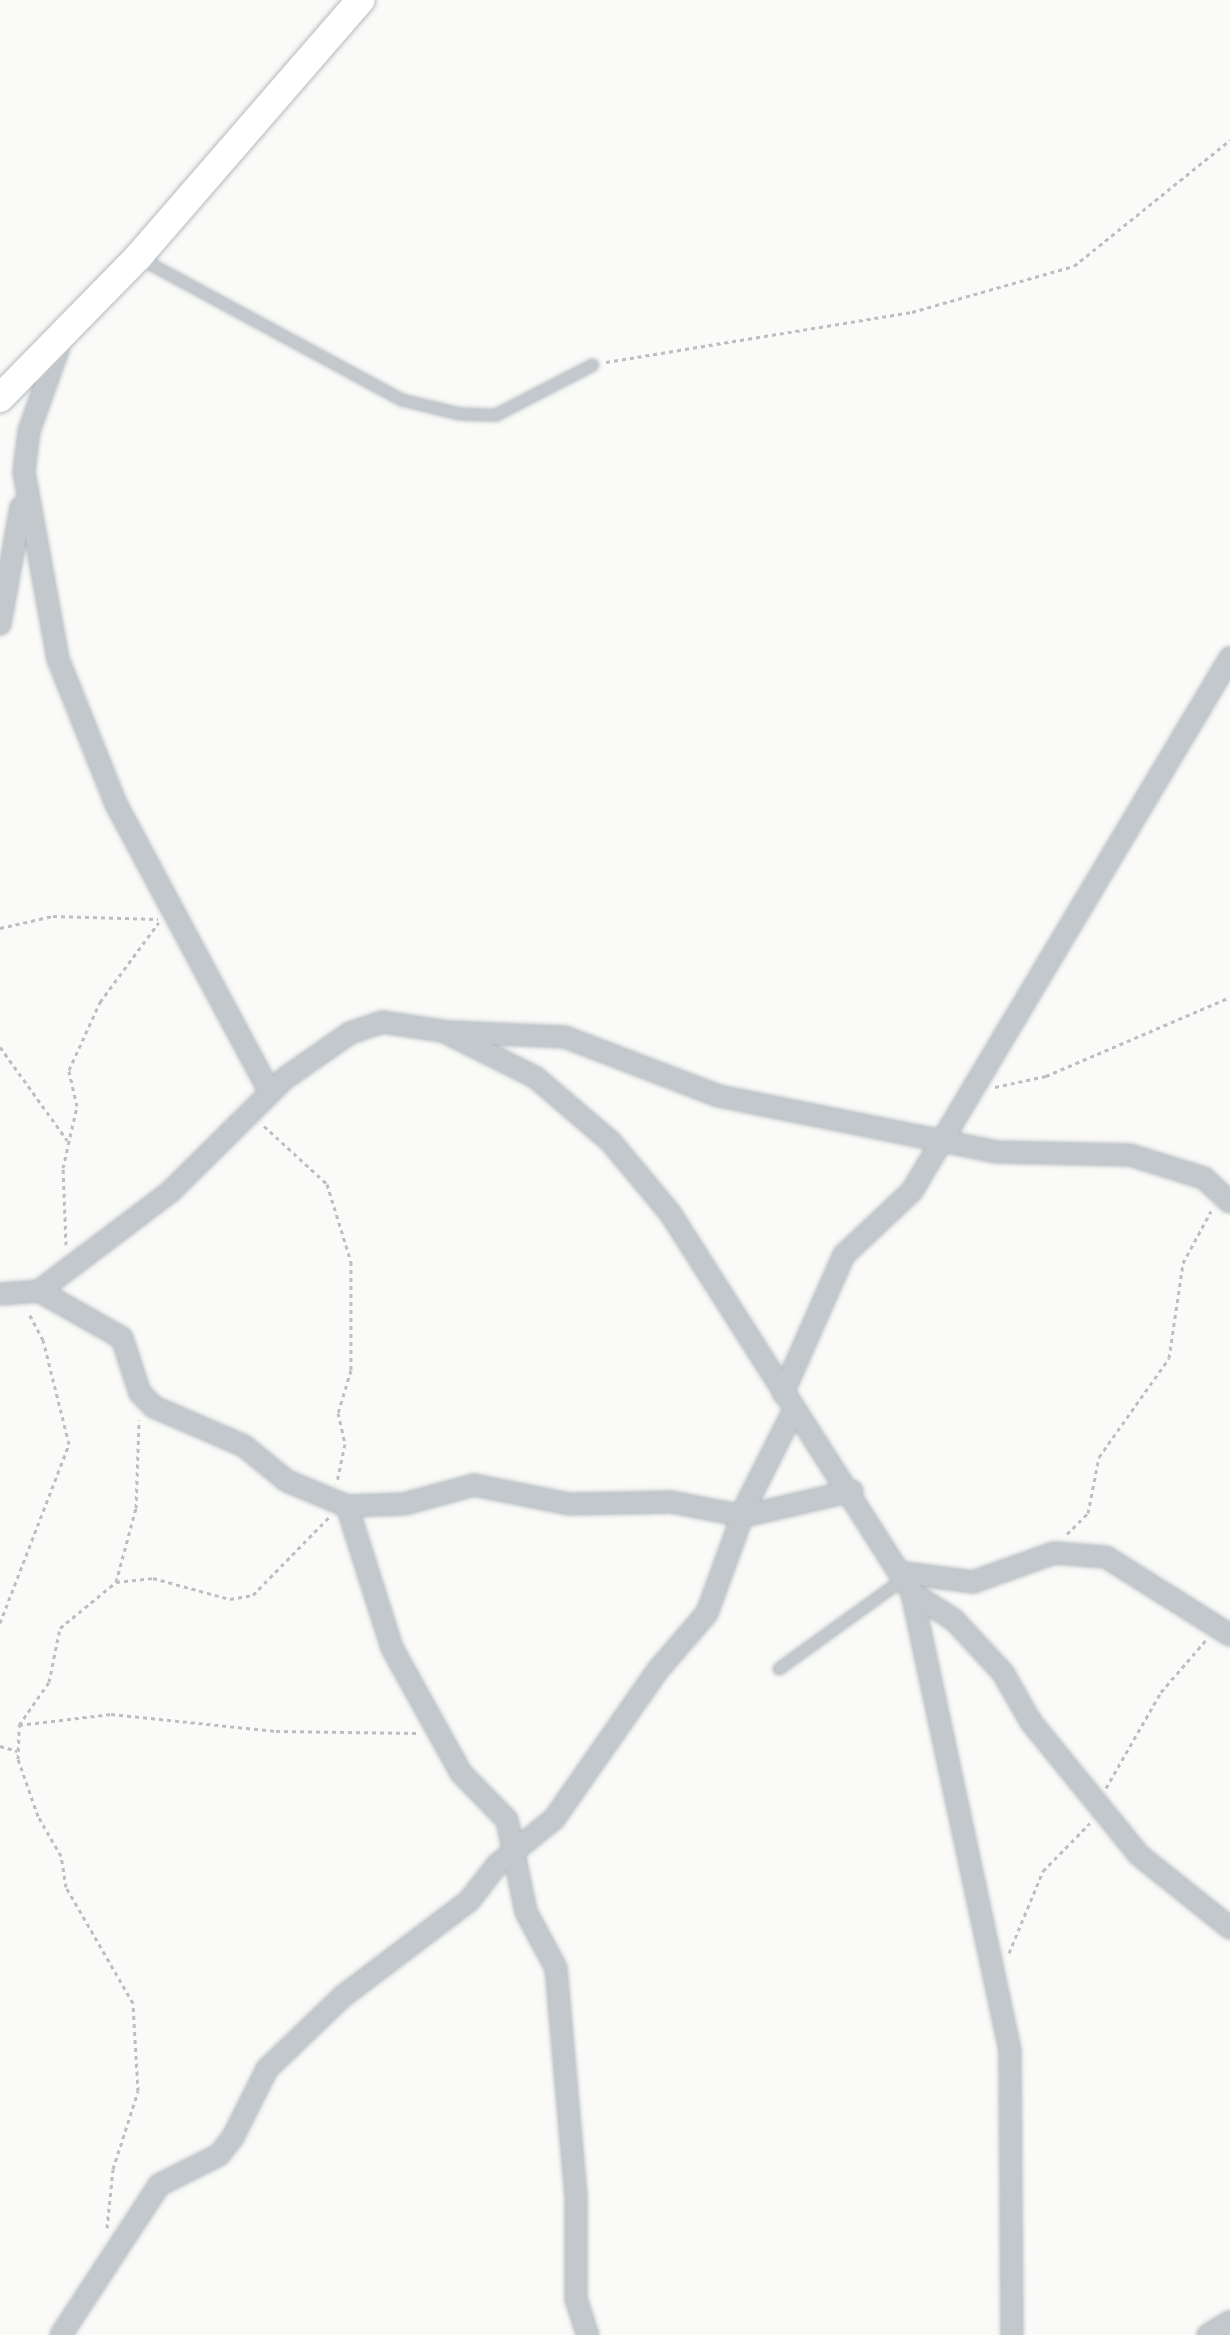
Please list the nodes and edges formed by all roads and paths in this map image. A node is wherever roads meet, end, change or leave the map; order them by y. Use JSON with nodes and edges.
{"nodes":[{"id":1,"x":361,"y":0,"type":"edge"},
{"id":2,"x":1230,"y":140,"type":"edge"},
{"id":3,"x":138,"y":257,"type":"junction"},
{"id":4,"x":66,"y":332,"type":"junction"},
{"id":5,"x":593,"y":365,"type":"joint"},
{"id":6,"x":0,"y":398,"type":"edge"},
{"id":7,"x":24,"y":472,"type":"junction"},
{"id":8,"x":0,"y":624,"type":"edge"},
{"id":9,"x":1230,"y":658,"type":"edge"},
{"id":10,"x":169,"y":918,"type":"junction"},
{"id":11,"x":0,"y":928,"type":"edge"},
{"id":12,"x":1230,"y":997,"type":"edge"},
{"id":13,"x":443,"y":1031,"type":"junction"},
{"id":14,"x":0,"y":1047,"type":"edge"},
{"id":15,"x":270,"y":1092,"type":"junction"},
{"id":16,"x":975,"y":1092,"type":"junction"},
{"id":17,"x":252,"y":1111,"type":"junction"},
{"id":18,"x":938,"y":1139,"type":"junction"},
{"id":19,"x":67,"y":1140,"type":"junction"},
{"id":20,"x":1225,"y":1198,"type":"edge"},
{"id":21,"x":67,"y":1270,"type":"junction"},
{"id":22,"x":39,"y":1291,"type":"junction"},
{"id":23,"x":8,"y":1292,"type":"edge"},
{"id":24,"x":140,"y":1393,"type":"junction"},
{"id":25,"x":788,"y":1402,"type":"junction"},
{"id":26,"x":852,"y":1491,"type":"junction"},
{"id":27,"x":344,"y":1505,"type":"junction"},
{"id":28,"x":744,"y":1516,"type":"junction"},
{"id":29,"x":1054,"y":1553,"type":"junction"},
{"id":30,"x":908,"y":1581,"type":"junction"},
{"id":31,"x":116,"y":1582,"type":"junction"},
{"id":32,"x":1210,"y":1622,"type":"junction"},
{"id":33,"x":0,"y":1623,"type":"edge"},
{"id":34,"x":1230,"y":1635,"type":"edge"},
{"id":35,"x":779,"y":1669,"type":"dead end"},
{"id":36,"x":19,"y":1725,"type":"junction"},
{"id":37,"x":443,"y":1737,"type":"junction"},
{"id":38,"x":0,"y":1746,"type":"edge"},
{"id":39,"x":17,"y":1751,"type":"junction"},
{"id":40,"x":1097,"y":1805,"type":"junction"},
{"id":41,"x":513,"y":1852,"type":"junction"},
{"id":42,"x":1230,"y":1928,"type":"edge"},
{"id":43,"x":994,"y":1981,"type":"junction"},
{"id":44,"x":106,"y":2256,"type":"junction"},
{"id":45,"x":1230,"y":2322,"type":"edge"},
{"id":46,"x":61,"y":2335,"type":"edge"},
{"id":47,"x":588,"y":2335,"type":"edge"},
{"id":48,"x":1012,"y":2335,"type":"edge"},
{"id":49,"x":1208,"y":2335,"type":"edge"}],
"edges":[{"from":1,"to":3,"type":"street"},
{"from":2,"to":5,"type":"path"},
{"from":3,"to":4,"type":"street"},
{"from":3,"to":5,"type":"lane"},
{"from":4,"to":6,"type":"street"},
{"from":4,"to":7,"type":"street"},
{"from":7,"to":8,"type":"street"},
{"from":7,"to":10,"type":"street"},
{"from":9,"to":16,"type":"street"},
{"from":10,"to":11,"type":"path"},
{"from":10,"to":15,"type":"street"},
{"from":10,"to":19,"type":"path"},
{"from":12,"to":16,"type":"path"},
{"from":13,"to":15,"type":"street"},
{"from":13,"to":18,"type":"street"},
{"from":13,"to":25,"type":"street"},
{"from":14,"to":19,"type":"path"},
{"from":15,"to":17,"type":"street"},
{"from":16,"to":18,"type":"street"},
{"from":17,"to":21,"type":"street"},
{"from":17,"to":27,"type":"path"},
{"from":18,"to":20,"type":"street"},
{"from":18,"to":25,"type":"street"},
{"from":19,"to":21,"type":"path"},
{"from":20,"to":29,"type":"path"},
{"from":21,"to":22,"type":"street"},
{"from":22,"to":23,"type":"street"},
{"from":22,"to":24,"type":"street"},
{"from":23,"to":33,"type":"path"},
{"from":24,"to":27,"type":"street"},
{"from":24,"to":31,"type":"path"},
{"from":25,"to":26,"type":"street"},
{"from":25,"to":28,"type":"street"},
{"from":26,"to":28,"type":"street"},
{"from":26,"to":30,"type":"street"},
{"from":27,"to":28,"type":"street"},
{"from":27,"to":31,"type":"path"},
{"from":27,"to":37,"type":"street"},
{"from":28,"to":41,"type":"street"},
{"from":29,"to":30,"type":"street"},
{"from":29,"to":32,"type":"street"},
{"from":30,"to":35,"type":"lane"},
{"from":30,"to":40,"type":"street"},
{"from":30,"to":43,"type":"street"},
{"from":31,"to":36,"type":"path"},
{"from":32,"to":34,"type":"street"},
{"from":32,"to":40,"type":"path"},
{"from":36,"to":37,"type":"path"},
{"from":36,"to":39,"type":"path"},
{"from":37,"to":41,"type":"street"},
{"from":38,"to":39,"type":"path"},
{"from":39,"to":44,"type":"path"},
{"from":40,"to":42,"type":"street"},
{"from":40,"to":43,"type":"path"},
{"from":41,"to":44,"type":"street"},
{"from":41,"to":47,"type":"street"},
{"from":43,"to":48,"type":"street"},
{"from":44,"to":46,"type":"street"},
{"from":45,"to":49,"type":"street"}]}
